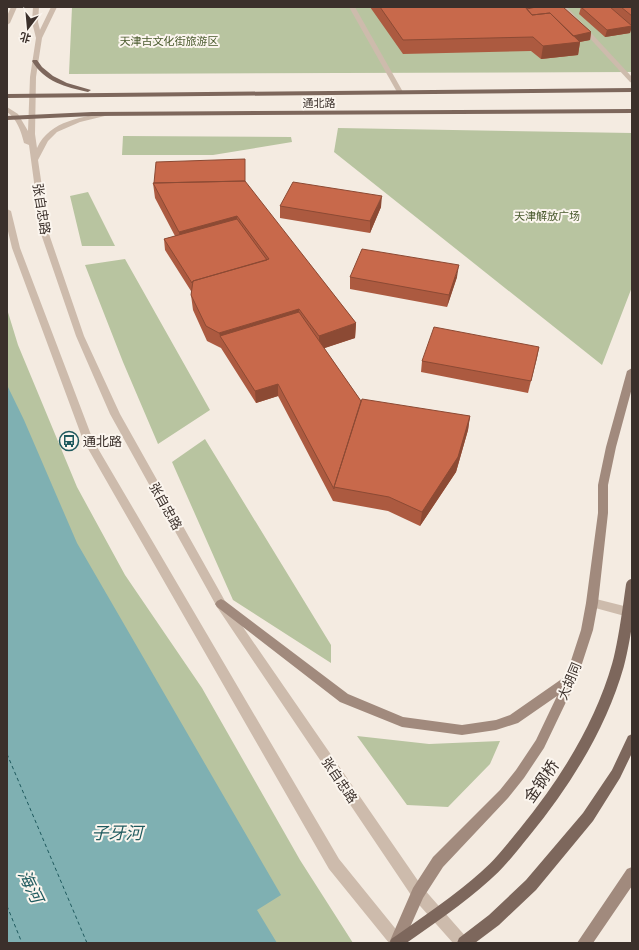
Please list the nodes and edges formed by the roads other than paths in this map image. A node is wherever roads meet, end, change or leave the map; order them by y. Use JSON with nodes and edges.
{"nodes":[{"id":1,"x":14,"y":7,"type":"edge"},
{"id":2,"x":36,"y":7,"type":"edge"},
{"id":3,"x":54,"y":7,"type":"edge"},
{"id":4,"x":352,"y":7,"type":"edge"},
{"id":5,"x":564,"y":7,"type":"edge"},
{"id":6,"x":7,"y":22,"type":"edge"},
{"id":7,"x":39,"y":38,"type":"junction"},
{"id":8,"x":35,"y":61,"type":"junction"},
{"id":9,"x":632,"y":81,"type":"edge"},
{"id":10,"x":632,"y":90,"type":"edge"},
{"id":11,"x":400,"y":92,"type":"junction"},
{"id":12,"x":114,"y":94,"type":"junction"},
{"id":13,"x":32,"y":95,"type":"junction"},
{"id":14,"x":7,"y":96,"type":"edge"},
{"id":15,"x":7,"y":109,"type":"edge"},
{"id":16,"x":632,"y":111,"type":"edge"},
{"id":17,"x":110,"y":114,"type":"junction"},
{"id":18,"x":31,"y":116,"type":"junction"},
{"id":19,"x":17,"y":117,"type":"junction"},
{"id":20,"x":7,"y":118,"type":"edge"},
{"id":21,"x":35,"y":160,"type":"junction"},
{"id":22,"x":7,"y":211,"type":"edge"},
{"id":23,"x":632,"y":371,"type":"edge"},
{"id":24,"x":632,"y":585,"type":"edge"},
{"id":25,"x":592,"y":603,"type":"junction"},
{"id":26,"x":221,"y":604,"type":"junction"},
{"id":27,"x":632,"y":613,"type":"edge"},
{"id":28,"x":571,"y":678,"type":"junction"},
{"id":29,"x":632,"y":740,"type":"edge"},
{"id":30,"x":632,"y":874,"type":"edge"},
{"id":31,"x":418,"y":893,"type":"junction"},
{"id":32,"x":397,"y":943,"type":"edge"},
{"id":33,"x":463,"y":943,"type":"edge"},
{"id":34,"x":584,"y":943,"type":"edge"}],
"edges":[{"from":1,"to":6,"type":"street"},
{"from":2,"to":7,"type":"street","name":"张自忠路"},
{"from":3,"to":7,"type":"street"},
{"from":4,"to":11,"type":"street"},
{"from":5,"to":9,"type":"street"},
{"from":7,"to":8,"type":"street","name":"张自忠路"},
{"from":8,"to":12,"type":"main road"},
{"from":8,"to":13,"type":"street","name":"张自忠路"},
{"from":10,"to":11,"type":"main road","name":"通北路"},
{"from":11,"to":12,"type":"main road","name":"通北路"},
{"from":12,"to":13,"type":"main road","name":"通北路"},
{"from":13,"to":14,"type":"main road","name":"通北路"},
{"from":13,"to":18,"type":"street","name":"张自忠路"},
{"from":15,"to":19,"type":"street"},
{"from":16,"to":17,"type":"main road","name":"通北路"},
{"from":17,"to":18,"type":"main road","name":"通北路"},
{"from":17,"to":21,"type":"street"},
{"from":18,"to":19,"type":"main road","name":"通北路"},
{"from":18,"to":21,"type":"street","name":"张自忠路"},
{"from":19,"to":20,"type":"main road","name":"通北路"},
{"from":19,"to":21,"type":"street"},
{"from":21,"to":26,"type":"street","name":"张自忠路"},
{"from":22,"to":32,"type":"street"},
{"from":23,"to":25,"type":"main road","name":"大胡同"},
{"from":24,"to":32,"type":"main road","name":"金钢桥","bridge":true},
{"from":25,"to":27,"type":"street"},
{"from":25,"to":28,"type":"main road","name":"大胡同"},
{"from":26,"to":28,"type":"main road"},
{"from":26,"to":31,"type":"street","name":"张自忠路"},
{"from":28,"to":31,"type":"main road","name":"大胡同"},
{"from":29,"to":33,"type":"main road"},
{"from":30,"to":34,"type":"main road"},
{"from":31,"to":32,"type":"main road","name":"大胡同"},
{"from":31,"to":33,"type":"street","name":"张自忠路"}]}
